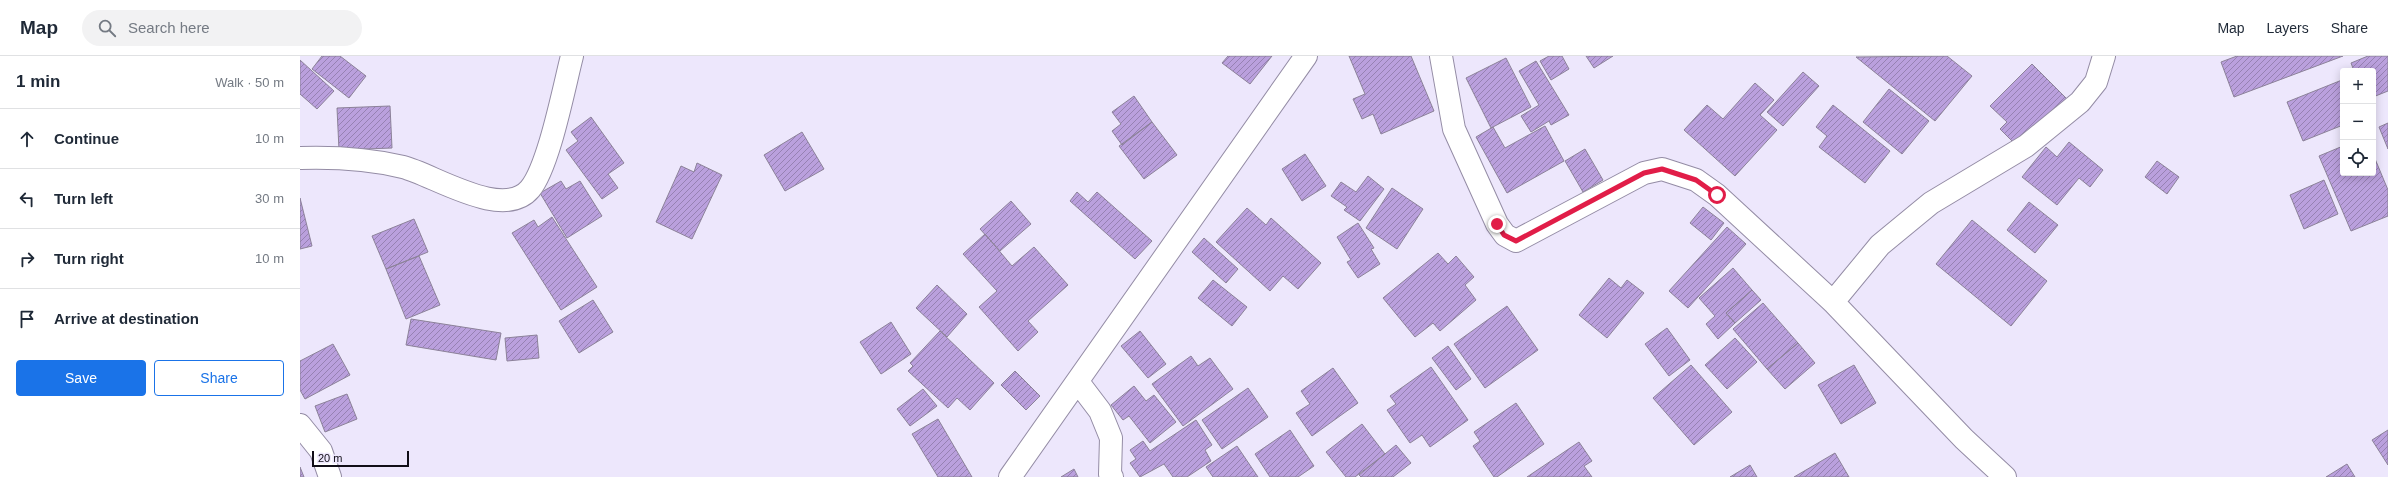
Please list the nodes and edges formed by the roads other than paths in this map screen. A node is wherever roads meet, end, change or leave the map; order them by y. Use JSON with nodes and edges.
{"nodes":[{"id":1,"x":572,"y":56,"type":"edge"},
{"id":2,"x":1306,"y":56,"type":"edge"},
{"id":3,"x":1441,"y":56,"type":"edge"},
{"id":4,"x":2104,"y":56,"type":"edge"},
{"id":5,"x":300,"y":158,"type":"edge"},
{"id":6,"x":1833,"y":302,"type":"junction"},
{"id":7,"x":1078,"y":382,"type":"junction"},
{"id":8,"x":300,"y":425,"type":"edge"},
{"id":9,"x":330,"y":477,"type":"edge"},
{"id":10,"x":1010,"y":477,"type":"edge"},
{"id":11,"x":1112,"y":477,"type":"edge"},
{"id":12,"x":2005,"y":477,"type":"edge"}],
"edges":[{"from":1,"to":5,"type":"street"},
{"from":2,"to":7,"type":"street"},
{"from":3,"to":6,"type":"street"},
{"from":4,"to":6,"type":"street"},
{"from":6,"to":12,"type":"street"},
{"from":7,"to":10,"type":"street"},
{"from":7,"to":11,"type":"street"},
{"from":8,"to":9,"type":"street"}]}
